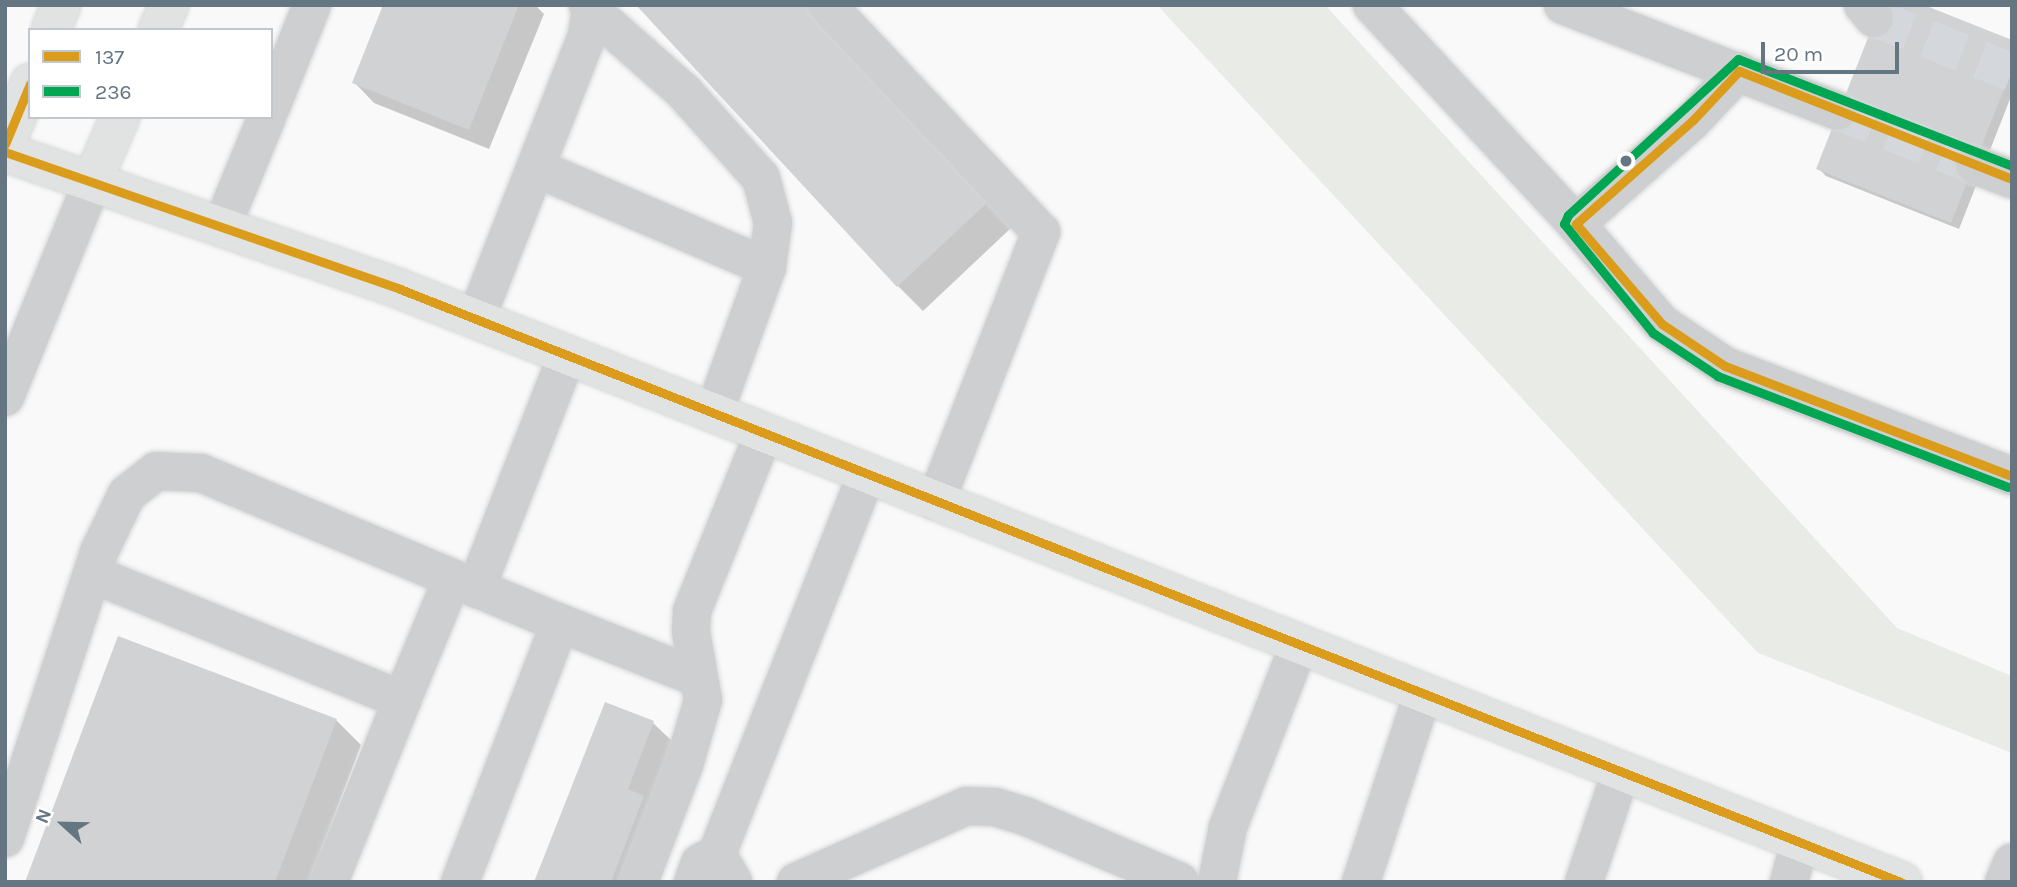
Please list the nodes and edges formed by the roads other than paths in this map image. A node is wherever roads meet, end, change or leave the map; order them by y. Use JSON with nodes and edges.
{"nodes":[{"id":1,"x":61,"y":5,"type":"edge"},
{"id":2,"x":169,"y":5,"type":"edge"},
{"id":3,"x":312,"y":5,"type":"edge"},
{"id":4,"x":827,"y":5,"type":"edge"},
{"id":5,"x":1372,"y":5,"type":"edge"},
{"id":6,"x":1563,"y":5,"type":"edge"},
{"id":7,"x":590,"y":8,"type":"edge"},
{"id":8,"x":52,"y":28,"type":"edge"},
{"id":9,"x":159,"y":28,"type":"edge"},
{"id":10,"x":1739,"y":71,"type":"junction"},
{"id":11,"x":28,"y":88,"type":"edge"},
{"id":12,"x":273,"y":102,"type":"edge"},
{"id":13,"x":1838,"y":111,"type":"tunnel mouth"},
{"id":14,"x":119,"y":119,"type":"edge"},
{"id":15,"x":266,"y":119,"type":"edge"},
{"id":16,"x":5,"y":145,"type":"edge"},
{"id":17,"x":5,"y":152,"type":"edge"},
{"id":18,"x":1975,"y":165,"type":"tunnel mouth"},
{"id":19,"x":536,"y":169,"type":"junction"},
{"id":20,"x":2012,"y":178,"type":"edge"},
{"id":21,"x":93,"y":180,"type":"junction"},
{"id":22,"x":1576,"y":224,"type":"junction"},
{"id":23,"x":222,"y":226,"type":"junction"},
{"id":24,"x":767,"y":267,"type":"junction"},
{"id":25,"x":476,"y":319,"type":"junction"},
{"id":26,"x":567,"y":355,"type":"junction"},
{"id":27,"x":5,"y":397,"type":"edge"},
{"id":28,"x":714,"y":413,"type":"junction"},
{"id":29,"x":764,"y":433,"type":"junction"},
{"id":30,"x":867,"y":474,"type":"junction"},
{"id":31,"x":2012,"y":476,"type":"edge"},
{"id":32,"x":936,"y":501,"type":"junction"},
{"id":33,"x":92,"y":574,"type":"junction"},
{"id":34,"x":464,"y":584,"type":"junction"},
{"id":35,"x":560,"y":624,"type":"junction"},
{"id":36,"x":1299,"y":645,"type":"junction"},
{"id":37,"x":699,"y":678,"type":"junction"},
{"id":38,"x":1423,"y":693,"type":"junction"},
{"id":39,"x":402,"y":700,"type":"junction"},
{"id":40,"x":1621,"y":772,"type":"junction"},
{"id":41,"x":5,"y":838,"type":"edge"},
{"id":42,"x":1800,"y":842,"type":"junction"},
{"id":43,"x":2012,"y":863,"type":"edge"},
{"id":44,"x":725,"y":868,"type":"edge"},
{"id":45,"x":330,"y":882,"type":"edge"},
{"id":46,"x":460,"y":882,"type":"edge"},
{"id":47,"x":639,"y":882,"type":"edge"},
{"id":48,"x":693,"y":882,"type":"edge"},
{"id":49,"x":796,"y":882,"type":"edge"},
{"id":50,"x":1180,"y":882,"type":"edge"},
{"id":51,"x":1217,"y":882,"type":"edge"},
{"id":52,"x":1361,"y":882,"type":"edge"},
{"id":53,"x":1584,"y":882,"type":"edge"},
{"id":54,"x":1789,"y":882,"type":"edge"},
{"id":55,"x":1902,"y":882,"type":"edge"},
{"id":56,"x":2004,"y":882,"type":"edge"}],
"edges":[{"from":1,"to":8,"type":"main road"},
{"from":2,"to":9,"type":"main road"},
{"from":3,"to":12,"type":"street"},
{"from":4,"to":32,"type":"street"},
{"from":5,"to":22,"type":"street"},
{"from":6,"to":10,"type":"street"},
{"from":7,"to":19,"type":"street"},
{"from":7,"to":24,"type":"street"},
{"from":10,"to":13,"type":"street"},
{"from":10,"to":22,"type":"street"},
{"from":11,"to":16,"type":"main road"},
{"from":14,"to":21,"type":"main road"},
{"from":15,"to":23,"type":"street"},
{"from":17,"to":21,"type":"main road"},
{"from":18,"to":20,"type":"street"},
{"from":19,"to":24,"type":"street"},
{"from":19,"to":25,"type":"street"},
{"from":21,"to":23,"type":"main road"},
{"from":21,"to":27,"type":"street"},
{"from":22,"to":31,"type":"street"},
{"from":23,"to":25,"type":"main road"},
{"from":24,"to":28,"type":"street"},
{"from":25,"to":26,"type":"main road"},
{"from":26,"to":28,"type":"main road"},
{"from":26,"to":34,"type":"street"},
{"from":28,"to":29,"type":"main road"},
{"from":29,"to":30,"type":"main road"},
{"from":29,"to":37,"type":"street"},
{"from":30,"to":32,"type":"main road"},
{"from":30,"to":44,"type":"street"},
{"from":32,"to":36,"type":"main road"},
{"from":33,"to":34,"type":"street"},
{"from":33,"to":39,"type":"street"},
{"from":33,"to":41,"type":"street"},
{"from":34,"to":35,"type":"street"},
{"from":34,"to":39,"type":"street"},
{"from":35,"to":37,"type":"street"},
{"from":35,"to":46,"type":"street"},
{"from":36,"to":38,"type":"main road"},
{"from":36,"to":51,"type":"street"},
{"from":37,"to":47,"type":"street"},
{"from":38,"to":40,"type":"main road"},
{"from":38,"to":52,"type":"street"},
{"from":39,"to":45,"type":"street"},
{"from":40,"to":42,"type":"main road"},
{"from":40,"to":53,"type":"street"},
{"from":42,"to":54,"type":"street"},
{"from":42,"to":55,"type":"main road"},
{"from":43,"to":56,"type":"street"},
{"from":44,"to":48,"type":"street"},
{"from":49,"to":50,"type":"street"}]}
